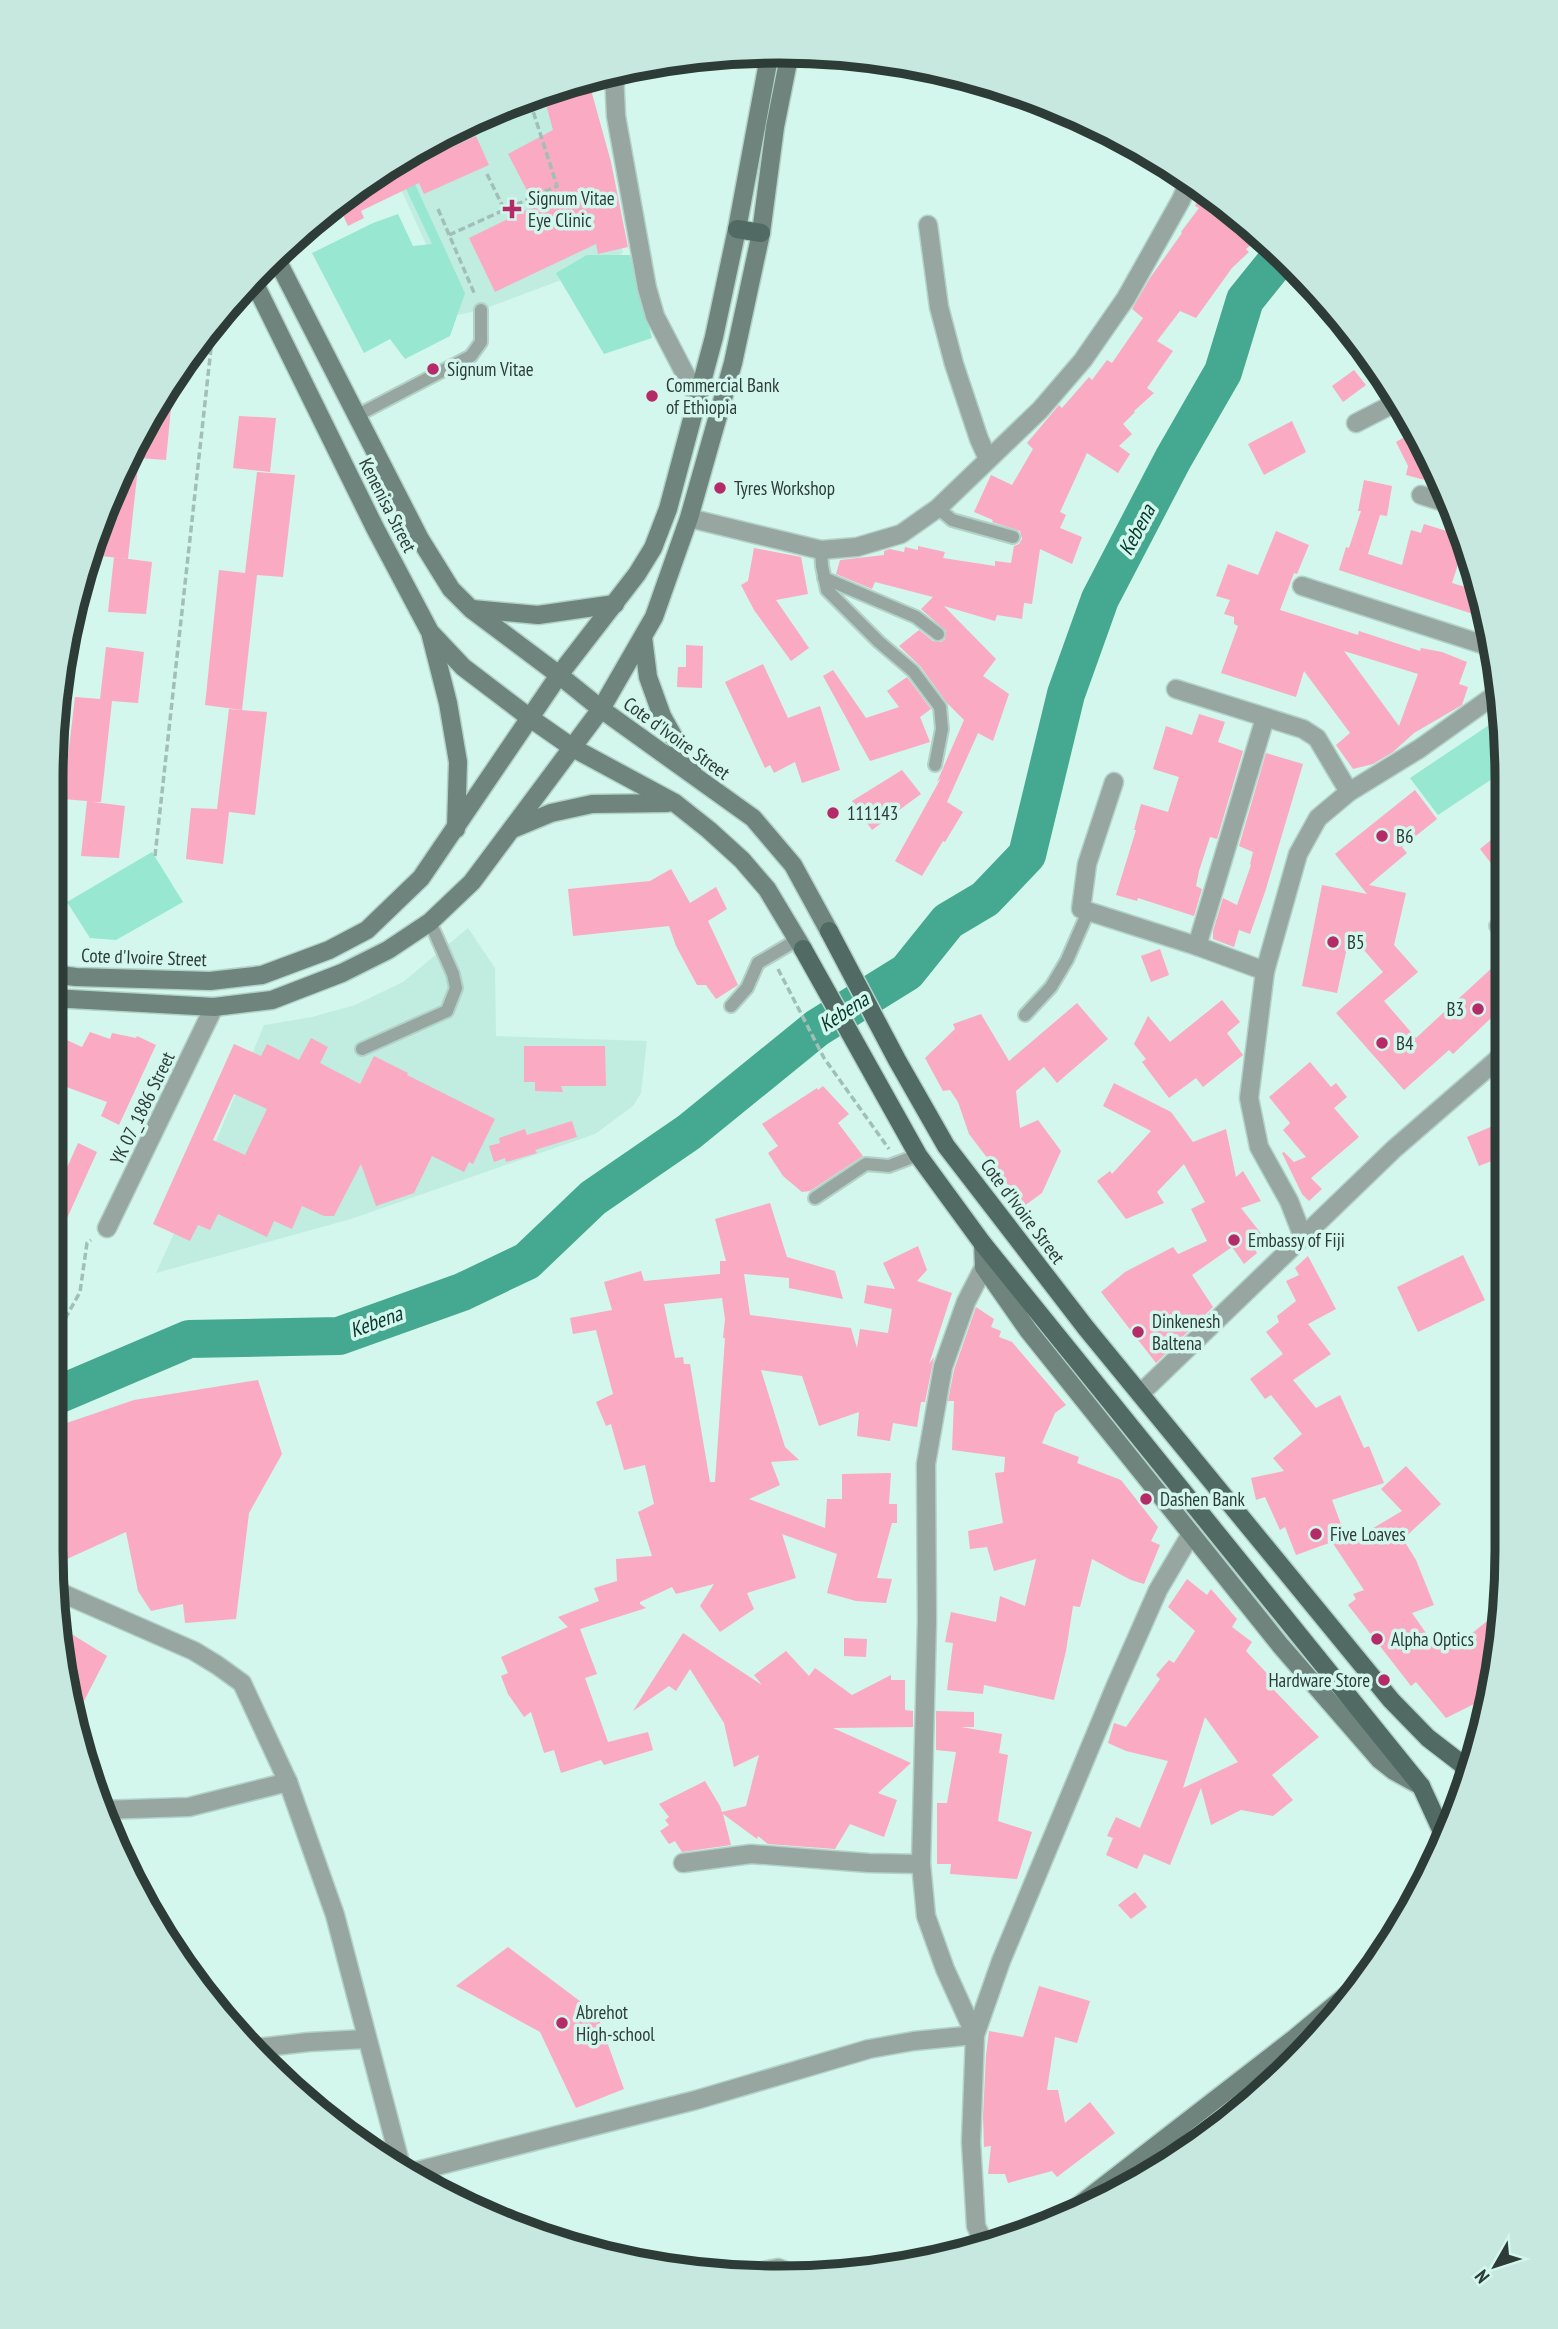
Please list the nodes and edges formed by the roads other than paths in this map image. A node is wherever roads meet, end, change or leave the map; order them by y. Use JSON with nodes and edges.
{"nodes":[{"id":1,"x":768,"y":63,"type":"edge"},
{"id":2,"x":788,"y":63,"type":"edge"},
{"id":3,"x":614,"y":82,"type":"edge"},
{"id":4,"x":1185,"y":190,"type":"edge"},
{"id":5,"x":928,"y":225,"type":"dead end"},
{"id":6,"x":737,"y":229,"type":"junction"},
{"id":7,"x":761,"y":233,"type":"junction"},
{"id":8,"x":280,"y":266,"type":"edge"},
{"id":9,"x":258,"y":289,"type":"edge"},
{"id":10,"x":481,"y":310,"type":"road end"},
{"id":11,"x":697,"y":397,"type":"junction"},
{"id":12,"x":1390,"y":406,"type":"edge"},
{"id":13,"x":356,"y":415,"type":"junction"},
{"id":14,"x":1356,"y":423,"type":"dead end"},
{"id":15,"x":988,"y":459,"type":"junction"},
{"id":16,"x":1421,"y":495,"type":"dead end"},
{"id":17,"x":1438,"y":500,"type":"edge"},
{"id":18,"x":938,"y":508,"type":"junction"},
{"id":19,"x":689,"y":518,"type":"junction"},
{"id":20,"x":1013,"y":537,"type":"dead end"},
{"id":21,"x":821,"y":550,"type":"junction"},
{"id":22,"x":824,"y":578,"type":"junction"},
{"id":23,"x":1303,"y":586,"type":"dead end"},
{"id":24,"x":615,"y":604,"type":"junction"},
{"id":25,"x":471,"y":609,"type":"junction"},
{"id":26,"x":430,"y":632,"type":"junction"},
{"id":27,"x":938,"y":634,"type":"dead end"},
{"id":28,"x":643,"y":637,"type":"junction"},
{"id":29,"x":1482,"y":644,"type":"edge"},
{"id":30,"x":559,"y":675,"type":"junction"},
{"id":31,"x":1176,"y":689,"type":"dead end"},
{"id":32,"x":1490,"y":698,"type":"edge"},
{"id":33,"x":601,"y":709,"type":"junction"},
{"id":34,"x":530,"y":718,"type":"junction"},
{"id":35,"x":1265,"y":718,"type":"junction"},
{"id":36,"x":573,"y":748,"type":"junction"},
{"id":37,"x":935,"y":765,"type":"dead end"},
{"id":38,"x":698,"y":778,"type":"junction"},
{"id":39,"x":1114,"y":782,"type":"dead end"},
{"id":40,"x":1349,"y":792,"type":"junction"},
{"id":41,"x":675,"y":803,"type":"junction"},
{"id":42,"x":456,"y":829,"type":"junction"},
{"id":43,"x":512,"y":829,"type":"junction"},
{"id":44,"x":1088,"y":912,"type":"junction"},
{"id":45,"x":430,"y":922,"type":"junction"},
{"id":46,"x":800,"y":944,"type":"junction"},
{"id":47,"x":1196,"y":946,"type":"junction"},
{"id":48,"x":1265,"y":971,"type":"junction"},
{"id":49,"x":63,"y":975,"type":"edge"},
{"id":50,"x":63,"y":999,"type":"edge"},
{"id":51,"x":214,"y":1006,"type":"junction"},
{"id":52,"x":731,"y":1006,"type":"dead end"},
{"id":53,"x":1025,"y":1015,"type":"dead end"},
{"id":54,"x":362,"y":1049,"type":"dead end"},
{"id":55,"x":1495,"y":1061,"type":"edge"},
{"id":56,"x":918,"y":1155,"type":"junction"},
{"id":57,"x":815,"y":1198,"type":"dead end"},
{"id":58,"x":107,"y":1228,"type":"road end"},
{"id":59,"x":1303,"y":1237,"type":"junction"},
{"id":60,"x":983,"y":1244,"type":"junction"},
{"id":61,"x":984,"y":1268,"type":"junction"},
{"id":62,"x":1140,"y":1394,"type":"junction"},
{"id":63,"x":1191,"y":1534,"type":"junction"},
{"id":64,"x":65,"y":1594,"type":"edge"},
{"id":65,"x":1462,"y":1764,"type":"edge"},
{"id":66,"x":288,"y":1782,"type":"junction"},
{"id":67,"x":1421,"y":1786,"type":"junction"},
{"id":68,"x":112,"y":1810,"type":"edge"},
{"id":69,"x":1439,"y":1826,"type":"edge"},
{"id":70,"x":683,"y":1863,"type":"dead end"},
{"id":71,"x":921,"y":1864,"type":"junction"},
{"id":72,"x":1322,"y":2016,"type":"edge"},
{"id":73,"x":975,"y":2035,"type":"junction"},
{"id":74,"x":366,"y":2039,"type":"junction"},
{"id":75,"x":265,"y":2047,"type":"edge"},
{"id":76,"x":398,"y":2156,"type":"edge"},
{"id":77,"x":421,"y":2170,"type":"edge"},
{"id":78,"x":1097,"y":2192,"type":"edge"},
{"id":79,"x":981,"y":2237,"type":"edge"}],
"edges":[{"from":1,"to":6,"type":"main road","name":"Cote d'Ivoire Street"},
{"from":2,"to":7,"type":"main road"},
{"from":3,"to":11,"type":"street"},
{"from":4,"to":15,"type":"street"},
{"from":5,"to":15,"type":"street"},
{"from":6,"to":7,"type":"main road"},
{"from":6,"to":11,"type":"main road","name":"Cote d'Ivoire Street"},
{"from":7,"to":19,"type":"main road"},
{"from":8,"to":13,"type":"main road","name":"Kenenisa Street"},
{"from":9,"to":26,"type":"main road","name":"Kenenisa Street"},
{"from":10,"to":13,"type":"lane"},
{"from":11,"to":24,"type":"main road","name":"Cote d'Ivoire Street"},
{"from":12,"to":14,"type":"street"},
{"from":13,"to":25,"type":"main road","name":"Kenenisa Street"},
{"from":15,"to":18,"type":"street"},
{"from":16,"to":17,"type":"street"},
{"from":18,"to":20,"type":"lane"},
{"from":18,"to":21,"type":"street"},
{"from":19,"to":21,"type":"street"},
{"from":19,"to":28,"type":"main road"},
{"from":21,"to":22,"type":"lane"},
{"from":22,"to":27,"type":"lane"},
{"from":22,"to":37,"type":"lane"},
{"from":23,"to":29,"type":"street"},
{"from":24,"to":25,"type":"main road"},
{"from":24,"to":30,"type":"main road","name":"Cote d'Ivoire Street"},
{"from":25,"to":30,"type":"main road","name":"Kenenisa Street"},
{"from":26,"to":34,"type":"main road","name":"Kenenisa Street"},
{"from":26,"to":42,"type":"main road"},
{"from":28,"to":33,"type":"main road"},
{"from":28,"to":38,"type":"main road"},
{"from":30,"to":33,"type":"main road","name":"Kenenisa Street"},
{"from":30,"to":34,"type":"main road","name":"Cote d'Ivoire Street"},
{"from":31,"to":35,"type":"street"},
{"from":32,"to":40,"type":"street"},
{"from":33,"to":36,"type":"main road","name":"Cote d'Ivoire Street"},
{"from":33,"to":38,"type":"main road","name":"Cote d'Ivoire Street"},
{"from":34,"to":36,"type":"main road","name":"Kenenisa Street"},
{"from":34,"to":42,"type":"main road","name":"Cote d'Ivoire Street"},
{"from":35,"to":40,"type":"street"},
{"from":35,"to":47,"type":"street"},
{"from":36,"to":41,"type":"main road"},
{"from":36,"to":43,"type":"main road","name":"Cote d'Ivoire Street"},
{"from":38,"to":62,"type":"main road","name":"Cote d'Ivoire Street"},
{"from":39,"to":44,"type":"street"},
{"from":40,"to":48,"type":"street"},
{"from":41,"to":43,"type":"main road"},
{"from":41,"to":46,"type":"main road"},
{"from":42,"to":49,"type":"main road","name":"Cote d'Ivoire Street"},
{"from":43,"to":45,"type":"main road","name":"Cote d'Ivoire Street"},
{"from":44,"to":47,"type":"street"},
{"from":44,"to":53,"type":"lane"},
{"from":45,"to":51,"type":"main road","name":"Cote d'Ivoire Street"},
{"from":45,"to":54,"type":"lane"},
{"from":46,"to":52,"type":"lane"},
{"from":46,"to":56,"type":"main road"},
{"from":47,"to":48,"type":"street"},
{"from":48,"to":59,"type":"street"},
{"from":50,"to":51,"type":"main road","name":"Cote d'Ivoire Street"},
{"from":51,"to":58,"type":"street","name":"YK 07_1886 Street"},
{"from":55,"to":59,"type":"street"},
{"from":56,"to":57,"type":"lane"},
{"from":56,"to":60,"type":"main road"},
{"from":59,"to":62,"type":"street"},
{"from":60,"to":61,"type":"main road"},
{"from":60,"to":67,"type":"main road"},
{"from":61,"to":63,"type":"main road"},
{"from":61,"to":71,"type":"street"},
{"from":62,"to":65,"type":"main road","name":"Cote d'Ivoire Street"},
{"from":63,"to":67,"type":"main road"},
{"from":63,"to":73,"type":"street"},
{"from":64,"to":66,"type":"street"},
{"from":66,"to":68,"type":"street"},
{"from":66,"to":74,"type":"street"},
{"from":67,"to":69,"type":"main road"},
{"from":70,"to":71,"type":"street"},
{"from":71,"to":73,"type":"street"},
{"from":72,"to":78,"type":"main road"},
{"from":73,"to":77,"type":"street"},
{"from":73,"to":79,"type":"street"},
{"from":74,"to":75,"type":"street"},
{"from":74,"to":76,"type":"street"}]}
